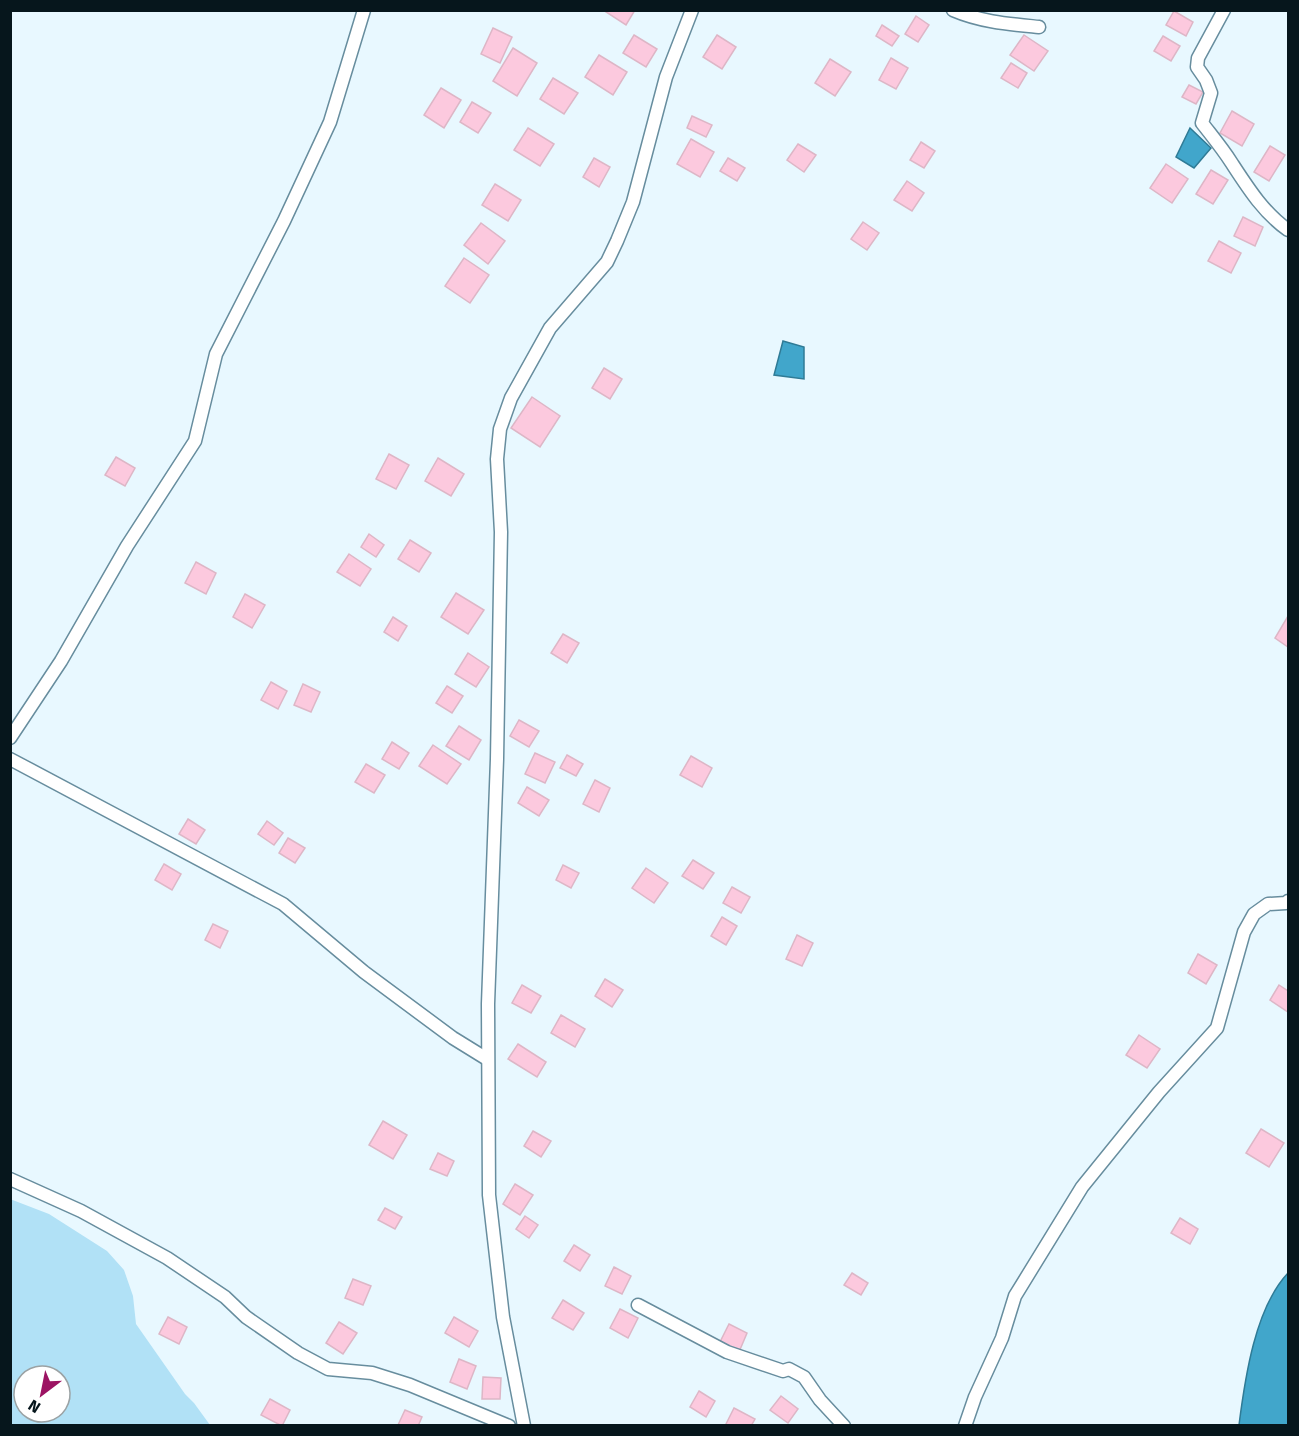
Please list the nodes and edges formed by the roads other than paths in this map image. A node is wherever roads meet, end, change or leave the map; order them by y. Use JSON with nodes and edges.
{"nodes":[{"id":1,"x":364,"y":10,"type":"edge"},
{"id":2,"x":692,"y":10,"type":"edge"},
{"id":3,"x":953,"y":10,"type":"edge"},
{"id":4,"x":1224,"y":10,"type":"edge"},
{"id":5,"x":1039,"y":27,"type":"dead end"},
{"id":6,"x":1288,"y":230,"type":"edge"},
{"id":7,"x":10,"y":738,"type":"edge"},
{"id":8,"x":10,"y":759,"type":"edge"},
{"id":9,"x":1288,"y":901,"type":"edge"},
{"id":10,"x":487,"y":1059,"type":"junction"},
{"id":11,"x":10,"y":1179,"type":"edge"},
{"id":12,"x":638,"y":1305,"type":"dead end"},
{"id":13,"x":508,"y":1425,"type":"edge"},
{"id":14,"x":524,"y":1425,"type":"edge"},
{"id":15,"x":844,"y":1425,"type":"edge"},
{"id":16,"x":965,"y":1425,"type":"edge"}],
"edges":[{"from":1,"to":7,"type":"street"},
{"from":2,"to":10,"type":"street"},
{"from":3,"to":5,"type":"street"},
{"from":4,"to":6,"type":"street"},
{"from":8,"to":10,"type":"street"},
{"from":9,"to":16,"type":"street"},
{"from":10,"to":14,"type":"street"},
{"from":11,"to":13,"type":"street"},
{"from":12,"to":15,"type":"street"}]}
